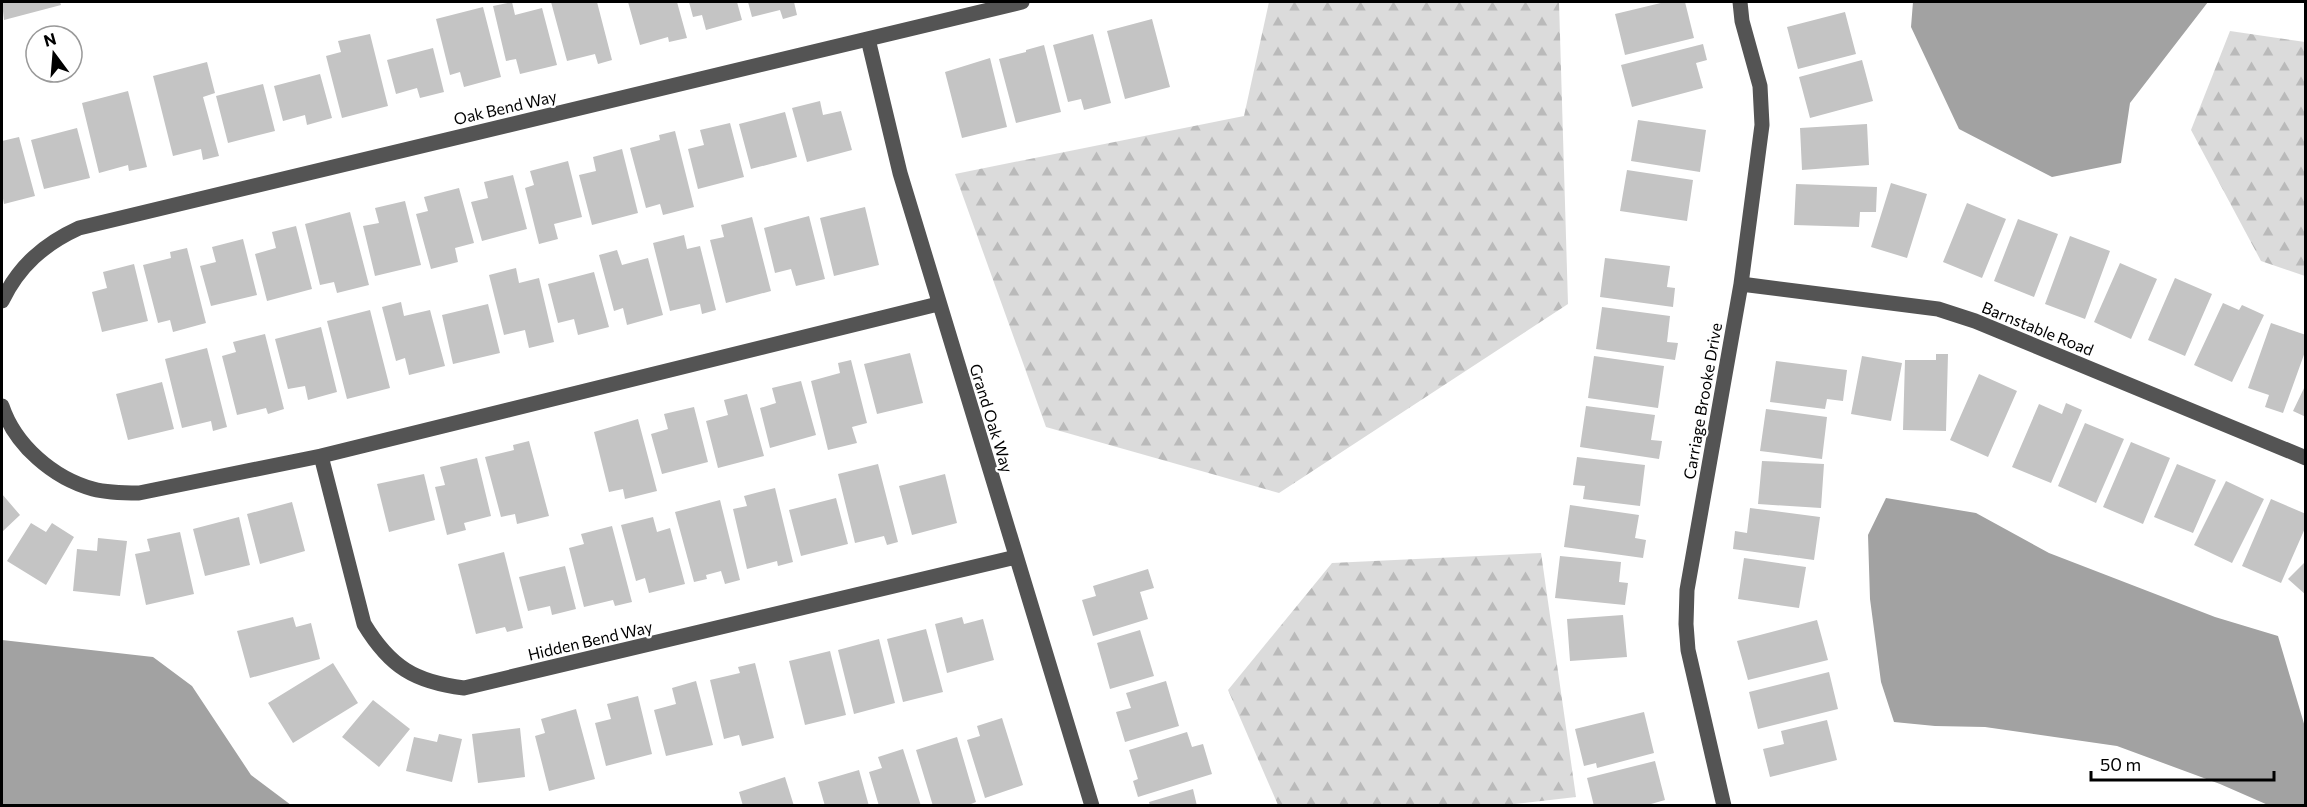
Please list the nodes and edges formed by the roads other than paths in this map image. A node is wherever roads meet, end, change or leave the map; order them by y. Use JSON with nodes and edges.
{"nodes":[{"id":1,"x":1022,"y":2,"type":"edge"},
{"id":2,"x":1740,"y":2,"type":"edge"},
{"id":3,"x":868,"y":39,"type":"junction"},
{"id":4,"x":8,"y":274,"type":"edge"},
{"id":5,"x":1741,"y":284,"type":"junction"},
{"id":6,"x":2,"y":301,"type":"edge"},
{"id":7,"x":938,"y":304,"type":"junction"},
{"id":8,"x":2,"y":406,"type":"edge"},
{"id":9,"x":321,"y":456,"type":"junction"},
{"id":10,"x":2306,"y":458,"type":"edge"},
{"id":11,"x":1016,"y":557,"type":"junction"},
{"id":12,"x":1092,"y":806,"type":"edge"},
{"id":13,"x":1724,"y":806,"type":"edge"}],
"edges":[{"from":1,"to":3,"type":"street","name":"Oak Bend Way"},
{"from":2,"to":5,"type":"street","name":"Carriage Brooke Drive"},
{"from":3,"to":4,"type":"street","name":"Oak Bend Way"},
{"from":3,"to":7,"type":"street","name":"Grand Oak Way"},
{"from":4,"to":6,"type":"street","name":"Oak Bend Way"},
{"from":5,"to":10,"type":"street","name":"Barnstable Road"},
{"from":5,"to":13,"type":"street","name":"Carriage Brooke Drive"},
{"from":7,"to":9,"type":"street"},
{"from":7,"to":11,"type":"street","name":"Grand Oak Way"},
{"from":8,"to":9,"type":"street"},
{"from":9,"to":11,"type":"street","name":"Hidden Bend Way"},
{"from":11,"to":12,"type":"street","name":"Grand Oak Way"}]}
